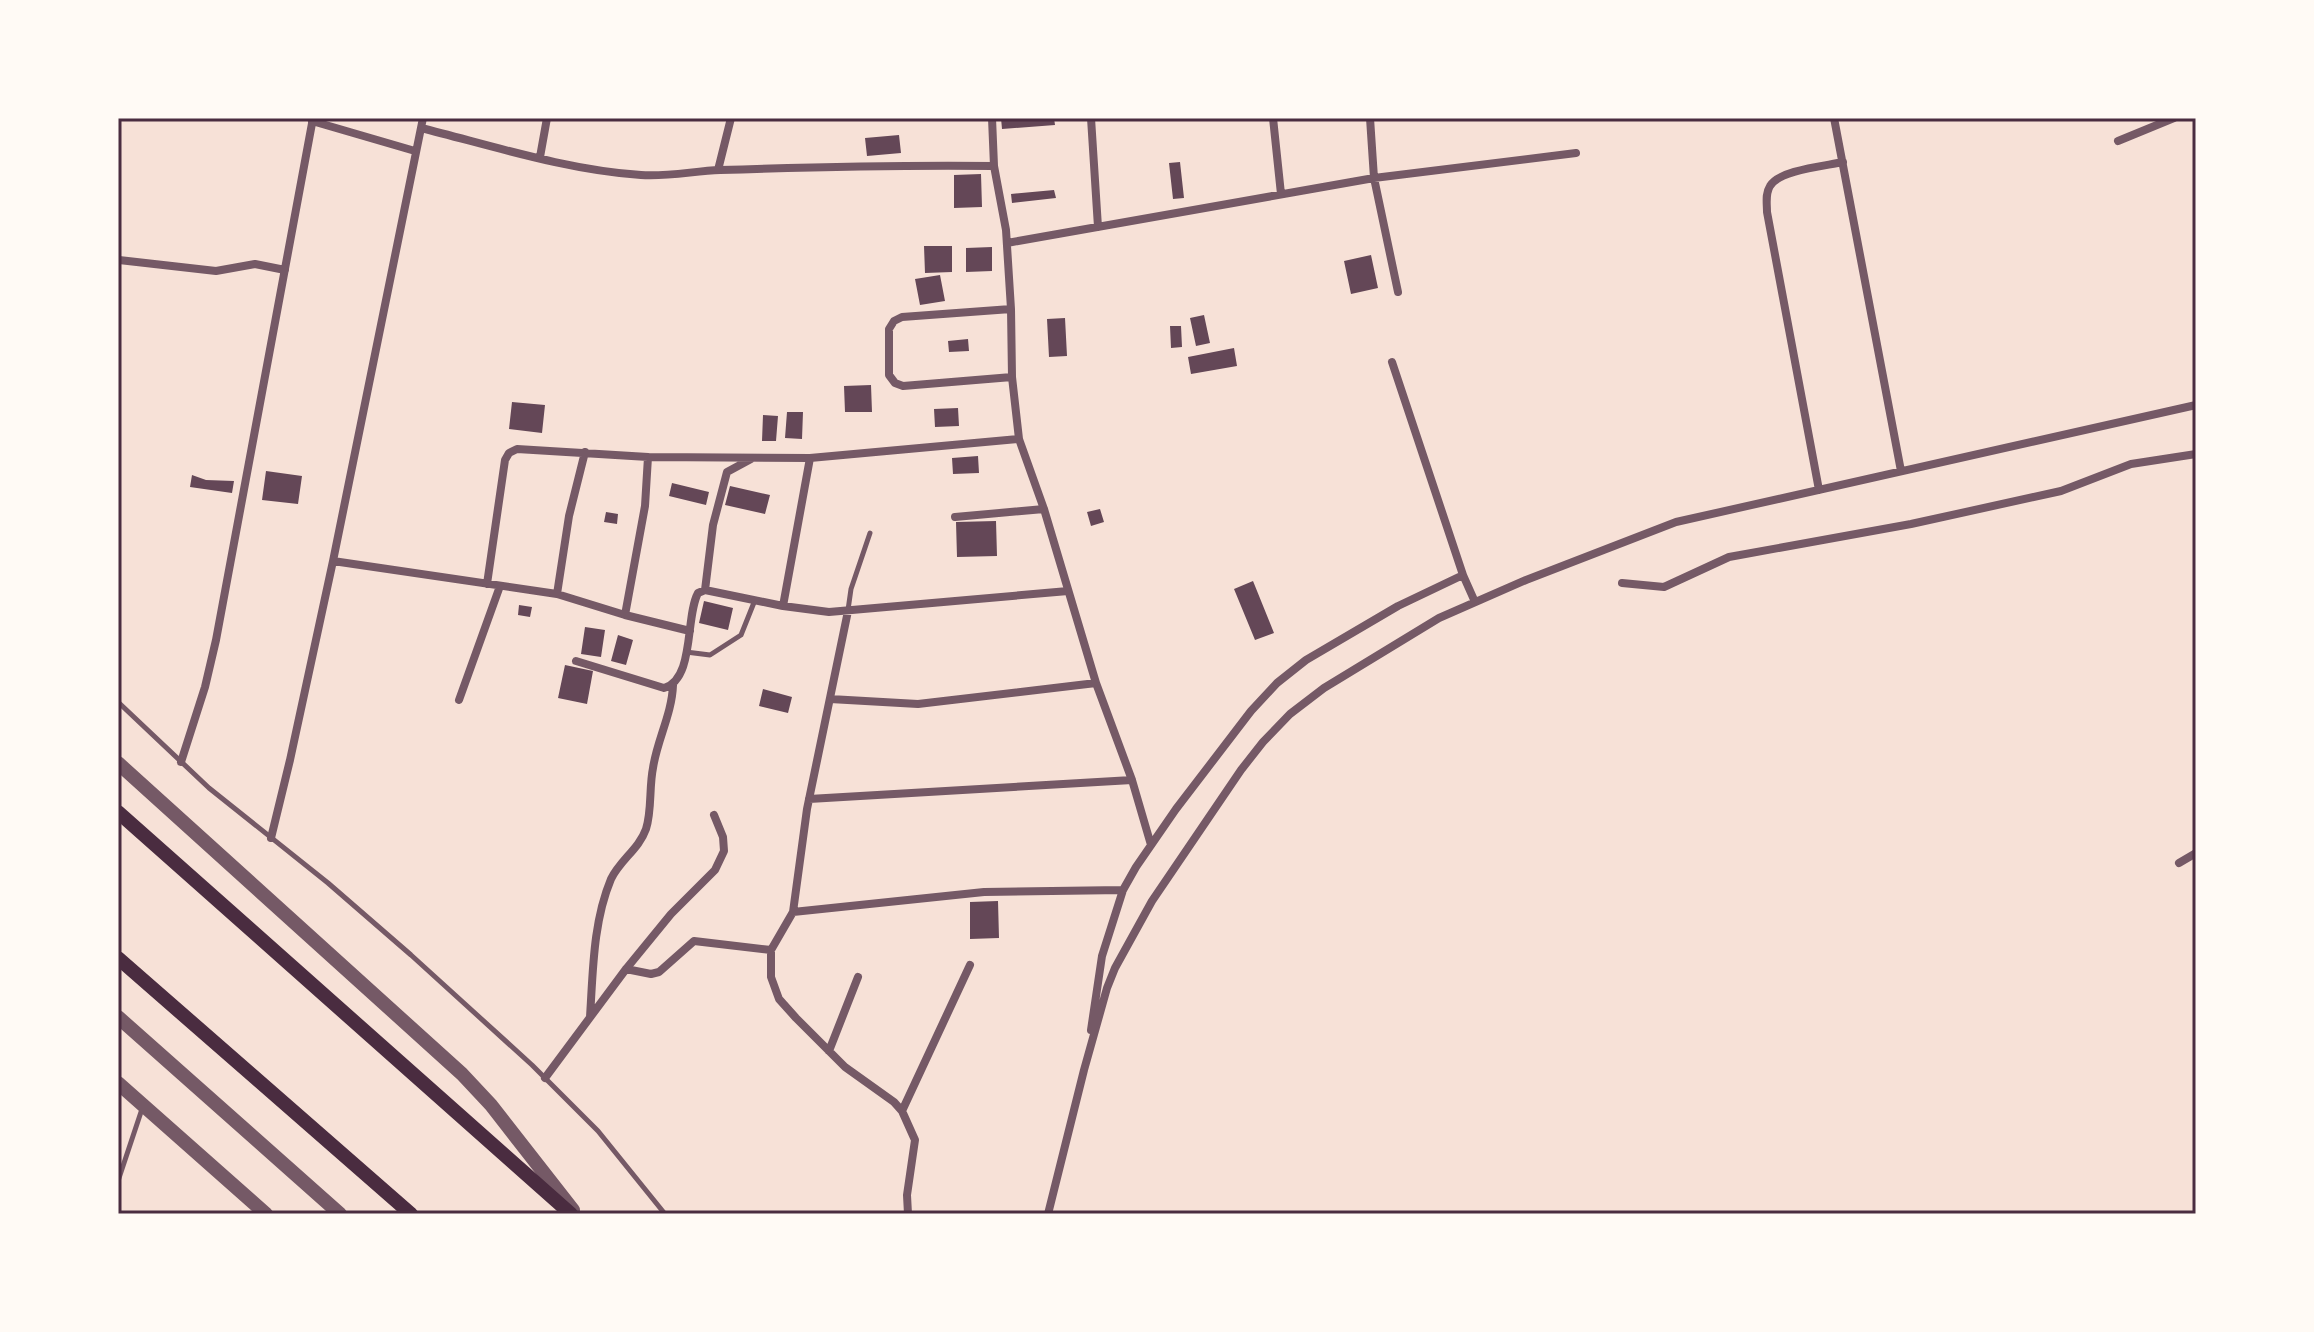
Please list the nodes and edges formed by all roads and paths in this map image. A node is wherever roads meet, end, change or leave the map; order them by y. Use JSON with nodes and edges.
{"nodes":[{"id":1,"x":423,"y":118,"type":"edge"},
{"id":2,"x":547,"y":118,"type":"edge"},
{"id":3,"x":731,"y":118,"type":"edge"},
{"id":4,"x":992,"y":118,"type":"edge"},
{"id":5,"x":1091,"y":118,"type":"edge"},
{"id":6,"x":1273,"y":118,"type":"edge"},
{"id":7,"x":1370,"y":118,"type":"edge"},
{"id":8,"x":1834,"y":118,"type":"edge"},
{"id":9,"x":2174,"y":118,"type":"edge"},
{"id":10,"x":313,"y":120,"type":"edge"},
{"id":11,"x":421,"y":128,"type":"junction"},
{"id":12,"x":2118,"y":141,"type":"dead end"},
{"id":13,"x":415,"y":151,"type":"junction"},
{"id":14,"x":1576,"y":153,"type":"dead end"},
{"id":15,"x":540,"y":157,"type":"junction"},
{"id":16,"x":1843,"y":162,"type":"junction"},
{"id":17,"x":994,"y":166,"type":"junction"},
{"id":18,"x":718,"y":170,"type":"junction"},
{"id":19,"x":1374,"y":178,"type":"junction"},
{"id":20,"x":1281,"y":194,"type":"junction"},
{"id":21,"x":1098,"y":227,"type":"junction"},
{"id":22,"x":1007,"y":243,"type":"junction"},
{"id":23,"x":119,"y":260,"type":"edge"},
{"id":24,"x":285,"y":270,"type":"junction"},
{"id":25,"x":1398,"y":292,"type":"dead end"},
{"id":26,"x":1011,"y":309,"type":"junction"},
{"id":27,"x":1392,"y":362,"type":"dead end"},
{"id":28,"x":1012,"y":377,"type":"junction"},
{"id":29,"x":2196,"y":405,"type":"edge"},
{"id":30,"x":1019,"y":439,"type":"junction"},
{"id":31,"x":585,"y":452,"type":"junction"},
{"id":32,"x":2196,"y":454,"type":"edge"},
{"id":33,"x":648,"y":457,"type":"junction"},
{"id":34,"x":751,"y":458,"type":"junction"},
{"id":35,"x":810,"y":458,"type":"junction"},
{"id":36,"x":1901,"y":471,"type":"junction"},
{"id":37,"x":1819,"y":490,"type":"junction"},
{"id":38,"x":1044,"y":509,"type":"junction"},
{"id":39,"x":955,"y":517,"type":"dead end"},
{"id":40,"x":870,"y":533,"type":"dead end"},
{"id":41,"x":333,"y":561,"type":"junction"},
{"id":42,"x":1463,"y":575,"type":"junction"},
{"id":43,"x":1622,"y":583,"type":"dead end"},
{"id":44,"x":487,"y":584,"type":"junction"},
{"id":45,"x":500,"y":586,"type":"junction"},
{"id":46,"x":705,"y":590,"type":"junction"},
{"id":47,"x":1068,"y":591,"type":"junction"},
{"id":48,"x":557,"y":594,"type":"junction"},
{"id":49,"x":755,"y":600,"type":"junction"},
{"id":50,"x":1475,"y":602,"type":"junction"},
{"id":51,"x":783,"y":606,"type":"junction"},
{"id":52,"x":848,"y":611,"type":"junction"},
{"id":53,"x":625,"y":615,"type":"junction"},
{"id":54,"x":690,"y":631,"type":"junction"},
{"id":55,"x":686,"y":652,"type":"junction"},
{"id":56,"x":576,"y":661,"type":"dead end"},
{"id":57,"x":1096,"y":683,"type":"junction"},
{"id":58,"x":673,"y":685,"type":"junction"},
{"id":59,"x":830,"y":699,"type":"junction"},
{"id":60,"x":459,"y":700,"type":"dead end"},
{"id":61,"x":118,"y":702,"type":"edge"},
{"id":62,"x":181,"y":762,"type":"junction"},
{"id":63,"x":118,"y":763,"type":"edge"},
{"id":64,"x":1132,"y":780,"type":"junction"},
{"id":65,"x":809,"y":799,"type":"junction"},
{"id":66,"x":118,"y":812,"type":"edge"},
{"id":67,"x":714,"y":815,"type":"dead end"},
{"id":68,"x":271,"y":838,"type":"junction"},
{"id":69,"x":1151,"y":845,"type":"junction"},
{"id":70,"x":2196,"y":853,"type":"edge"},
{"id":71,"x":2179,"y":863,"type":"dead end"},
{"id":72,"x":1123,"y":890,"type":"junction"},
{"id":73,"x":793,"y":912,"type":"junction"},
{"id":74,"x":771,"y":950,"type":"junction"},
{"id":75,"x":118,"y":958,"type":"edge"},
{"id":76,"x":970,"y":965,"type":"dead end"},
{"id":77,"x":626,"y":969,"type":"junction"},
{"id":78,"x":858,"y":977,"type":"dead end"},
{"id":79,"x":118,"y":1017,"type":"edge"},
{"id":80,"x":590,"y":1017,"type":"junction"},
{"id":81,"x":829,"y":1051,"type":"junction"},
{"id":82,"x":1084,"y":1070,"type":"junction"},
{"id":83,"x":545,"y":1078,"type":"junction"},
{"id":84,"x":118,"y":1083,"type":"edge"},
{"id":85,"x":143,"y":1105,"type":"junction"},
{"id":86,"x":902,"y":1111,"type":"junction"},
{"id":87,"x":118,"y":1181,"type":"edge"},
{"id":88,"x":266,"y":1214,"type":"edge"},
{"id":89,"x":340,"y":1214,"type":"edge"},
{"id":90,"x":411,"y":1214,"type":"edge"},
{"id":91,"x":574,"y":1214,"type":"edge"},
{"id":92,"x":665,"y":1214,"type":"edge"},
{"id":93,"x":908,"y":1214,"type":"edge"},
{"id":94,"x":1048,"y":1214,"type":"edge"}],
"edges":[{"from":1,"to":11,"type":"street"},
{"from":2,"to":15,"type":"street"},
{"from":3,"to":18,"type":"street"},
{"from":4,"to":17,"type":"street"},
{"from":5,"to":21,"type":"street"},
{"from":6,"to":20,"type":"street"},
{"from":7,"to":19,"type":"street"},
{"from":8,"to":16,"type":"street"},
{"from":9,"to":12,"type":"street"},
{"from":10,"to":13,"type":"street"},
{"from":10,"to":24,"type":"street"},
{"from":11,"to":13,"type":"street"},
{"from":11,"to":15,"type":"street"},
{"from":13,"to":41,"type":"street"},
{"from":14,"to":19,"type":"street"},
{"from":15,"to":18,"type":"street"},
{"from":16,"to":36,"type":"street"},
{"from":16,"to":37,"type":"street"},
{"from":17,"to":18,"type":"street"},
{"from":17,"to":22,"type":"street"},
{"from":19,"to":20,"type":"street"},
{"from":19,"to":25,"type":"street"},
{"from":20,"to":21,"type":"street"},
{"from":21,"to":22,"type":"street"},
{"from":22,"to":26,"type":"street"},
{"from":23,"to":24,"type":"street"},
{"from":24,"to":62,"type":"street"},
{"from":26,"to":28,"type":"street"},
{"from":26,"to":28,"type":"street"},
{"from":27,"to":42,"type":"street"},
{"from":28,"to":30,"type":"street"},
{"from":29,"to":36,"type":"street"},
{"from":30,"to":35,"type":"street"},
{"from":30,"to":38,"type":"street"},
{"from":31,"to":33,"type":"street"},
{"from":31,"to":44,"type":"street"},
{"from":31,"to":48,"type":"street"},
{"from":32,"to":43,"type":"street"},
{"from":33,"to":34,"type":"street"},
{"from":33,"to":53,"type":"street"},
{"from":34,"to":35,"type":"street"},
{"from":34,"to":46,"type":"street"},
{"from":35,"to":51,"type":"street"},
{"from":36,"to":37,"type":"street"},
{"from":37,"to":50,"type":"street"},
{"from":38,"to":39,"type":"street"},
{"from":38,"to":47,"type":"street"},
{"from":40,"to":52,"type":"lane"},
{"from":41,"to":44,"type":"street"},
{"from":41,"to":68,"type":"street"},
{"from":42,"to":50,"type":"street"},
{"from":42,"to":69,"type":"street"},
{"from":44,"to":45,"type":"street"},
{"from":45,"to":48,"type":"street"},
{"from":45,"to":60,"type":"street"},
{"from":46,"to":49,"type":"street"},
{"from":46,"to":54,"type":"street"},
{"from":47,"to":52,"type":"street"},
{"from":47,"to":57,"type":"street"},
{"from":48,"to":53,"type":"street"},
{"from":49,"to":51,"type":"street"},
{"from":49,"to":55,"type":"lane"},
{"from":50,"to":82,"type":"street"},
{"from":51,"to":52,"type":"street"},
{"from":52,"to":59,"type":"street"},
{"from":53,"to":54,"type":"street"},
{"from":54,"to":55,"type":"street"},
{"from":55,"to":58,"type":"street"},
{"from":56,"to":58,"type":"street"},
{"from":57,"to":59,"type":"street"},
{"from":57,"to":64,"type":"street"},
{"from":58,"to":80,"type":"street"},
{"from":59,"to":65,"type":"street"},
{"from":61,"to":62,"type":"lane"},
{"from":62,"to":68,"type":"lane"},
{"from":63,"to":91,"type":"street"},
{"from":64,"to":65,"type":"street"},
{"from":64,"to":69,"type":"street"},
{"from":65,"to":73,"type":"street"},
{"from":66,"to":91,"type":"main road"},
{"from":67,"to":77,"type":"street"},
{"from":68,"to":83,"type":"lane"},
{"from":69,"to":72,"type":"street"},
{"from":70,"to":71,"type":"street"},
{"from":72,"to":73,"type":"street"},
{"from":72,"to":82,"type":"street"},
{"from":73,"to":74,"type":"street"},
{"from":74,"to":77,"type":"street"},
{"from":74,"to":81,"type":"street"},
{"from":75,"to":90,"type":"main road"},
{"from":76,"to":86,"type":"street"},
{"from":77,"to":80,"type":"street"},
{"from":78,"to":81,"type":"street"},
{"from":79,"to":89,"type":"street"},
{"from":80,"to":83,"type":"street"},
{"from":81,"to":86,"type":"street"},
{"from":82,"to":94,"type":"street"},
{"from":83,"to":92,"type":"lane"},
{"from":84,"to":85,"type":"street"},
{"from":85,"to":87,"type":"lane"},
{"from":85,"to":88,"type":"street"},
{"from":86,"to":93,"type":"street"}]}
